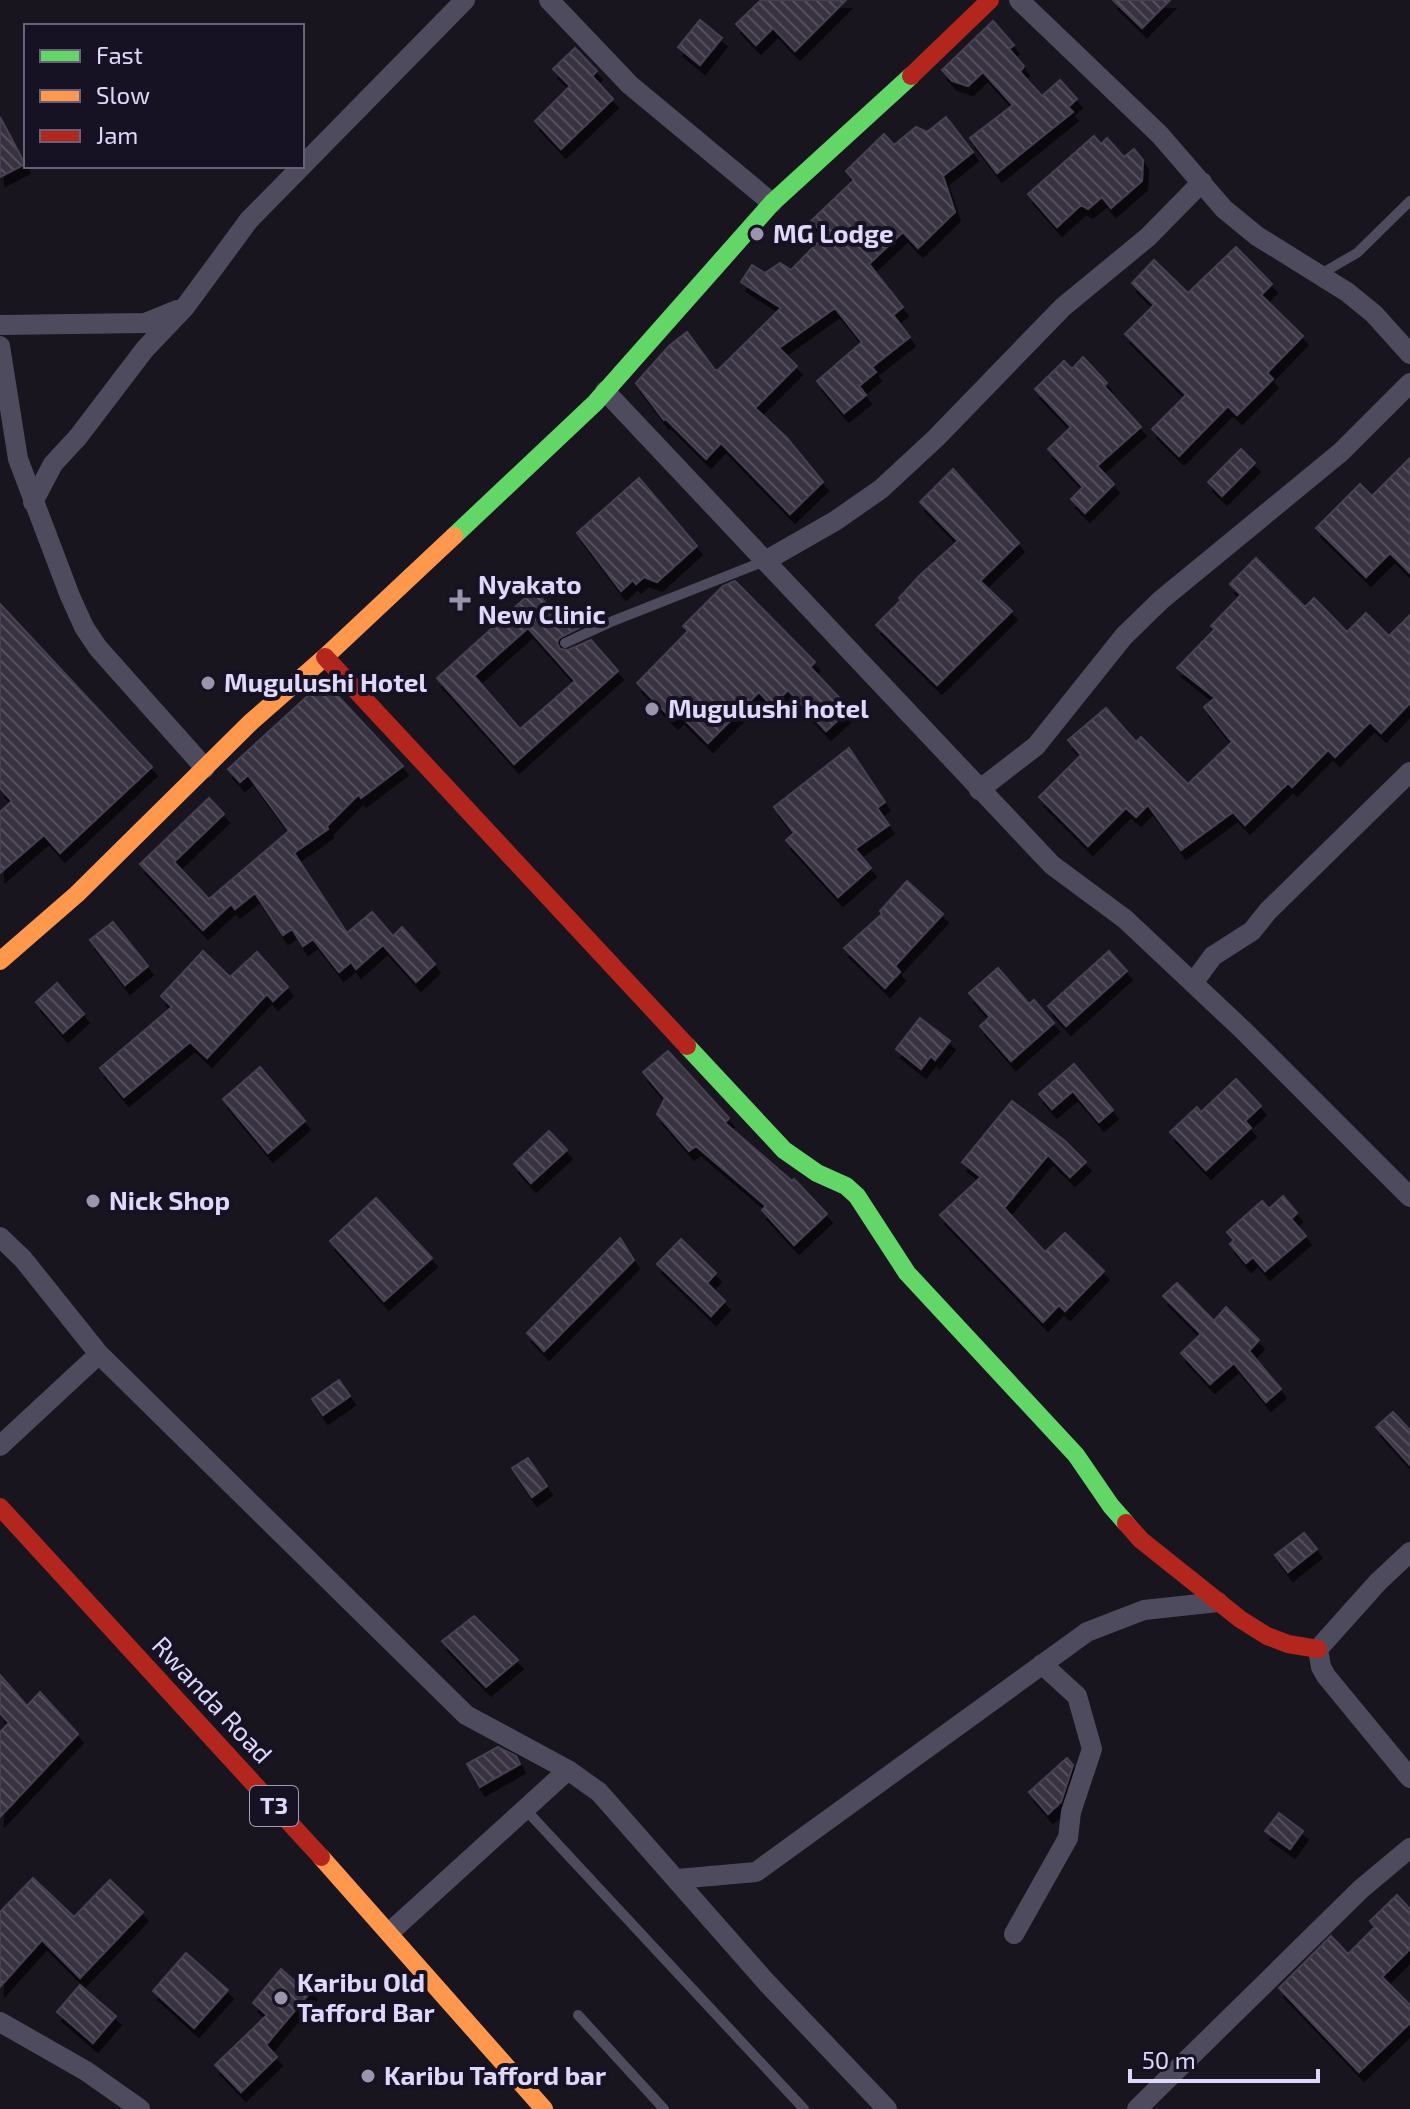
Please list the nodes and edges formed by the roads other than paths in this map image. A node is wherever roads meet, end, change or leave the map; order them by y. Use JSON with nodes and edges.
{"nodes":[{"id":1,"x":465,"y":0,"type":"edge"},
{"id":2,"x":549,"y":0,"type":"edge"},
{"id":3,"x":990,"y":0,"type":"edge"},
{"id":4,"x":1019,"y":0,"type":"edge"},
{"id":5,"x":304,"y":164,"type":"edge"},
{"id":6,"x":300,"y":168,"type":"edge"},
{"id":7,"x":1202,"y":182,"type":"junction"},
{"id":8,"x":1410,"y":201,"type":"edge"},
{"id":9,"x":772,"y":203,"type":"junction"},
{"id":10,"x":1319,"y":275,"type":"junction"},
{"id":11,"x":185,"y":307,"type":"junction"},
{"id":12,"x":0,"y":325,"type":"edge"},
{"id":13,"x":0,"y":346,"type":"edge"},
{"id":14,"x":1410,"y":354,"type":"edge"},
{"id":15,"x":1410,"y":383,"type":"edge"},
{"id":16,"x":605,"y":391,"type":"junction"},
{"id":17,"x":33,"y":502,"type":"junction"},
{"id":18,"x":765,"y":561,"type":"junction"},
{"id":19,"x":565,"y":643,"type":"dead end"},
{"id":20,"x":325,"y":657,"type":"junction"},
{"id":21,"x":205,"y":768,"type":"junction"},
{"id":22,"x":1410,"y":772,"type":"edge"},
{"id":23,"x":979,"y":790,"type":"junction"},
{"id":24,"x":0,"y":961,"type":"edge"},
{"id":25,"x":1193,"y":983,"type":"junction"},
{"id":26,"x":1410,"y":1197,"type":"edge"},
{"id":27,"x":0,"y":1237,"type":"edge"},
{"id":28,"x":99,"y":1354,"type":"junction"},
{"id":29,"x":0,"y":1446,"type":"edge"},
{"id":30,"x":0,"y":1507,"type":"edge"},
{"id":31,"x":1410,"y":1552,"type":"edge"},
{"id":32,"x":1218,"y":1602,"type":"junction"},
{"id":33,"x":1318,"y":1649,"type":"junction"},
{"id":34,"x":1042,"y":1664,"type":"junction"},
{"id":35,"x":568,"y":1770,"type":"junction"},
{"id":36,"x":1410,"y":1778,"type":"edge"},
{"id":37,"x":525,"y":1809,"type":"junction"},
{"id":38,"x":1410,"y":1848,"type":"edge"},
{"id":39,"x":677,"y":1879,"type":"junction"},
{"id":40,"x":390,"y":1932,"type":"junction"},
{"id":41,"x":1014,"y":1934,"type":"dead end"},
{"id":42,"x":578,"y":2015,"type":"dead end"},
{"id":43,"x":0,"y":2022,"type":"edge"},
{"id":44,"x":140,"y":2109,"type":"edge"},
{"id":45,"x":544,"y":2109,"type":"edge"},
{"id":46,"x":664,"y":2109,"type":"edge"},
{"id":47,"x":804,"y":2109,"type":"edge"},
{"id":48,"x":887,"y":2109,"type":"edge"},
{"id":49,"x":1137,"y":2109,"type":"edge"}],
"edges":[{"from":1,"to":5,"type":"street"},
{"from":2,"to":9,"type":"street"},
{"from":3,"to":9,"type":"main road"},
{"from":4,"to":7,"type":"street"},
{"from":6,"to":11,"type":"street"},
{"from":7,"to":10,"type":"street"},
{"from":7,"to":18,"type":"street"},
{"from":8,"to":10,"type":"lane"},
{"from":9,"to":16,"type":"main road"},
{"from":10,"to":14,"type":"street"},
{"from":11,"to":12,"type":"street"},
{"from":11,"to":17,"type":"street"},
{"from":13,"to":17,"type":"street"},
{"from":15,"to":23,"type":"street"},
{"from":16,"to":18,"type":"street"},
{"from":16,"to":20,"type":"main road"},
{"from":17,"to":21,"type":"street"},
{"from":18,"to":19,"type":"lane"},
{"from":18,"to":23,"type":"street"},
{"from":20,"to":21,"type":"main road"},
{"from":20,"to":32,"type":"main road"},
{"from":21,"to":24,"type":"main road"},
{"from":22,"to":25,"type":"street"},
{"from":23,"to":25,"type":"street"},
{"from":25,"to":26,"type":"street"},
{"from":27,"to":28,"type":"street"},
{"from":28,"to":29,"type":"street"},
{"from":28,"to":35,"type":"street"},
{"from":30,"to":40,"type":"main road","name":"Rwanda Road","number":"T3"},
{"from":31,"to":33,"type":"street"},
{"from":32,"to":33,"type":"main road"},
{"from":32,"to":34,"type":"street"},
{"from":33,"to":36,"type":"street"},
{"from":34,"to":39,"type":"street"},
{"from":34,"to":41,"type":"street"},
{"from":35,"to":37,"type":"street"},
{"from":35,"to":39,"type":"street"},
{"from":37,"to":40,"type":"street"},
{"from":37,"to":47,"type":"lane"},
{"from":38,"to":49,"type":"street"},
{"from":39,"to":48,"type":"street"},
{"from":40,"to":45,"type":"main road","name":"Rwanda Road","number":"T3"},
{"from":42,"to":46,"type":"lane"},
{"from":43,"to":44,"type":"street"}]}
